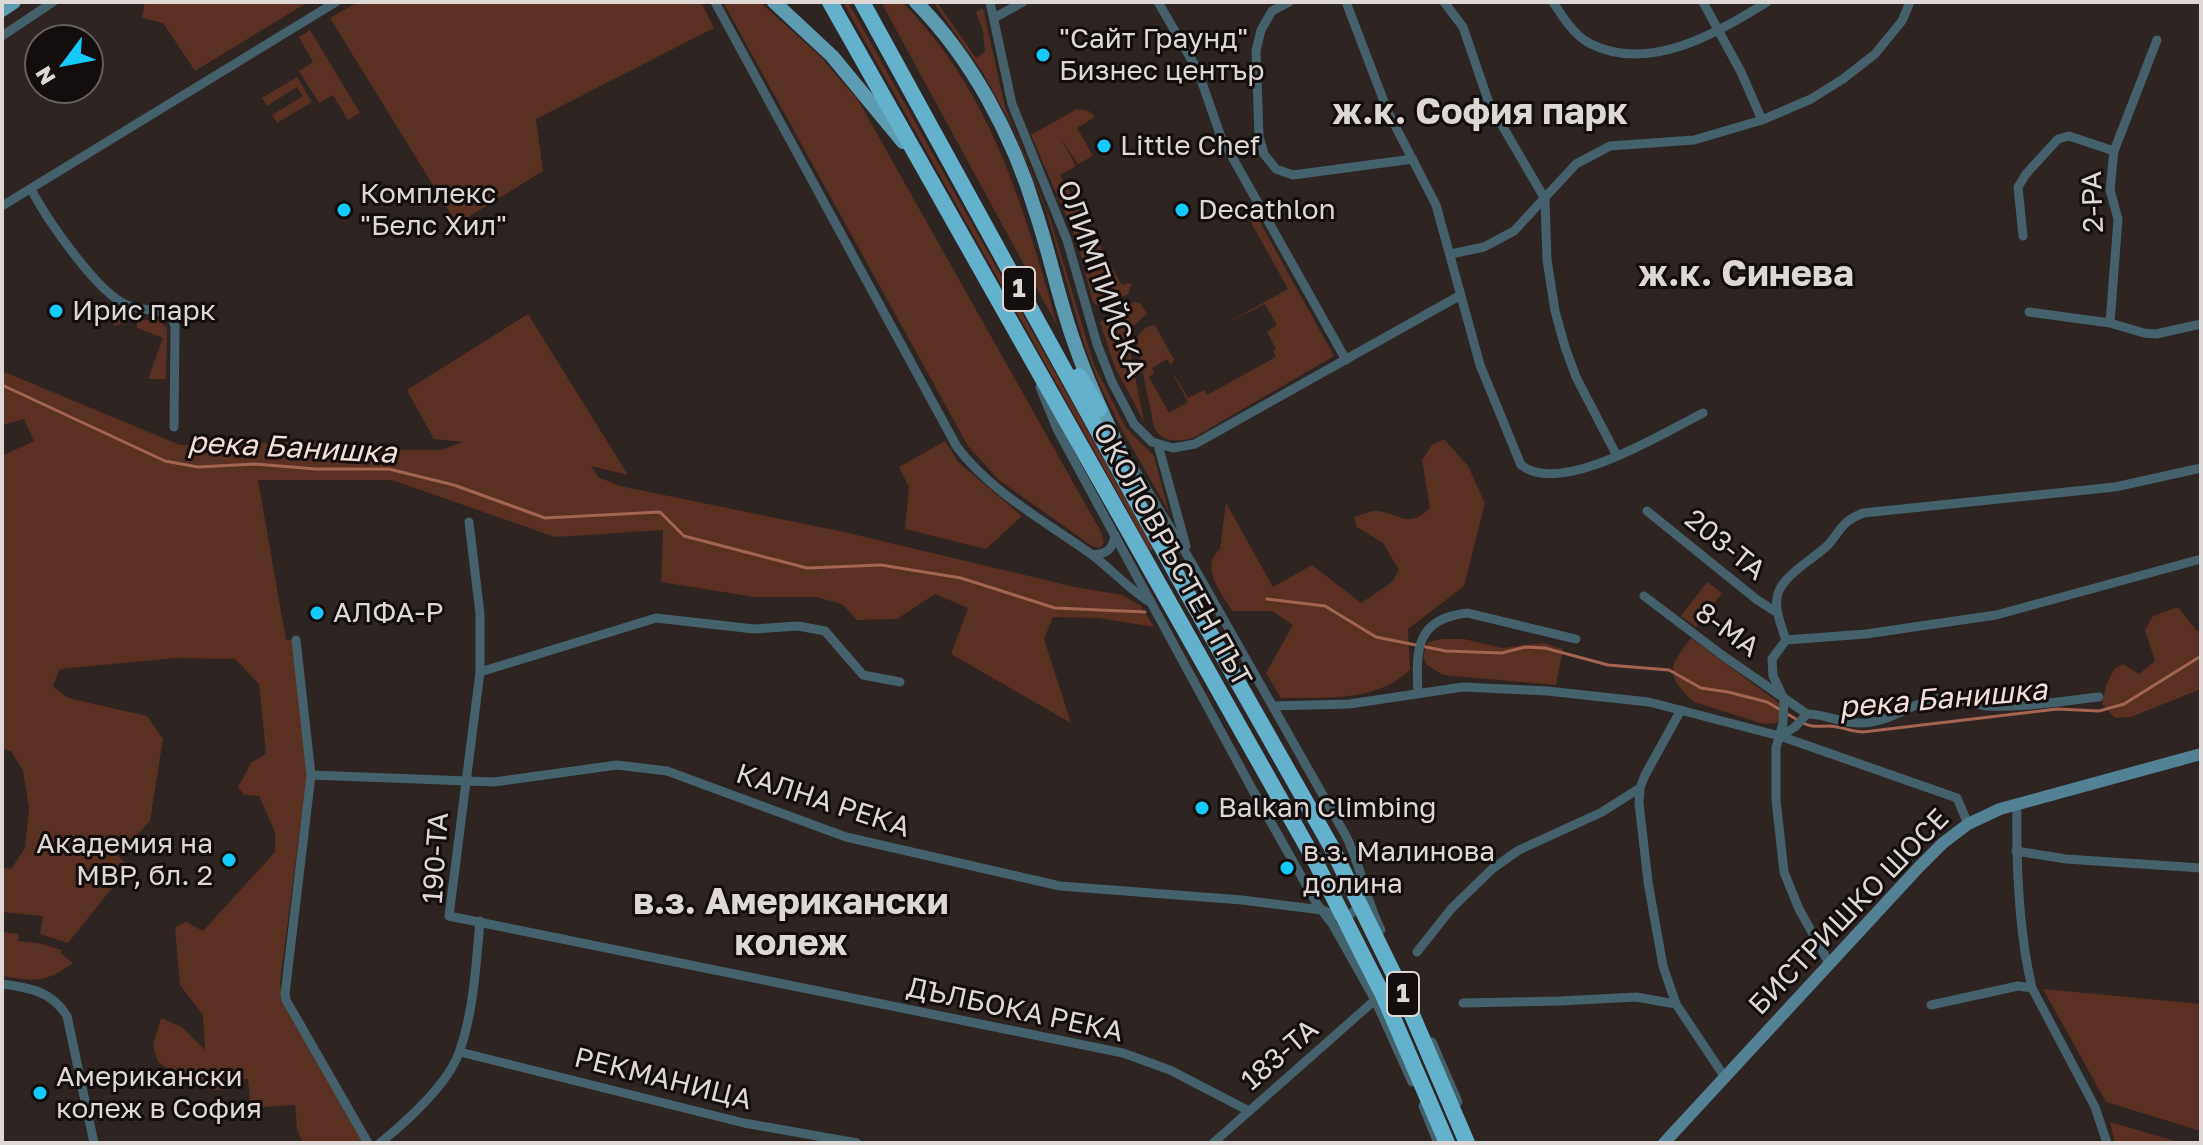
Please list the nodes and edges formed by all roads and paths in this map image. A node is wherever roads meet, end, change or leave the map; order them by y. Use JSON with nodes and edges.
{"nodes":[{"id":1,"x":14,"y":2,"type":"edge"},
{"id":2,"x":53,"y":2,"type":"edge"},
{"id":3,"x":336,"y":2,"type":"edge"},
{"id":4,"x":715,"y":2,"type":"edge"},
{"id":5,"x":774,"y":2,"type":"edge"},
{"id":6,"x":830,"y":2,"type":"edge"},
{"id":7,"x":862,"y":2,"type":"edge"},
{"id":8,"x":916,"y":2,"type":"edge"},
{"id":9,"x":924,"y":2,"type":"edge"},
{"id":10,"x":990,"y":2,"type":"edge"},
{"id":11,"x":1023,"y":2,"type":"edge"},
{"id":12,"x":1158,"y":2,"type":"edge"},
{"id":13,"x":1289,"y":2,"type":"edge"},
{"id":14,"x":1346,"y":2,"type":"edge"},
{"id":15,"x":1444,"y":2,"type":"edge"},
{"id":16,"x":1553,"y":2,"type":"edge"},
{"id":17,"x":1703,"y":2,"type":"edge"},
{"id":18,"x":1767,"y":2,"type":"edge"},
{"id":19,"x":1910,"y":2,"type":"edge"},
{"id":20,"x":2,"y":10,"type":"edge"},
{"id":21,"x":994,"y":18,"type":"junction"},
{"id":22,"x":937,"y":23,"type":"junction"},
{"id":23,"x":1720,"y":31,"type":"junction"},
{"id":24,"x":2,"y":36,"type":"edge"},
{"id":25,"x":2157,"y":40,"type":"dead end"},
{"id":26,"x":1762,"y":120,"type":"junction"},
{"id":27,"x":2114,"y":151,"type":"junction"},
{"id":28,"x":1413,"y":159,"type":"junction"},
{"id":29,"x":928,"y":174,"type":"junction"},
{"id":30,"x":31,"y":189,"type":"junction"},
{"id":31,"x":1545,"y":199,"type":"junction"},
{"id":32,"x":2,"y":206,"type":"edge"},
{"id":33,"x":2023,"y":236,"type":"dead end"},
{"id":34,"x":992,"y":238,"type":"junction"},
{"id":35,"x":1451,"y":254,"type":"junction"},
{"id":36,"x":1459,"y":296,"type":"junction"},
{"id":37,"x":2029,"y":312,"type":"dead end"},
{"id":38,"x":2110,"y":323,"type":"junction"},
{"id":39,"x":2201,"y":324,"type":"edge"},
{"id":40,"x":1017,"y":332,"type":"junction"},
{"id":41,"x":1346,"y":360,"type":"junction"},
{"id":42,"x":1099,"y":409,"type":"junction"},
{"id":43,"x":1703,"y":413,"type":"dead end"},
{"id":44,"x":174,"y":427,"type":"dead end"},
{"id":45,"x":1110,"y":428,"type":"junction"},
{"id":46,"x":1158,"y":445,"type":"junction"},
{"id":47,"x":1617,"y":456,"type":"junction"},
{"id":48,"x":2201,"y":468,"type":"edge"},
{"id":49,"x":1647,"y":511,"type":"dead end"},
{"id":50,"x":469,"y":522,"type":"dead end"},
{"id":51,"x":1115,"y":535,"type":"junction"},
{"id":52,"x":1092,"y":555,"type":"junction"},
{"id":53,"x":2201,"y":559,"type":"edge"},
{"id":54,"x":1190,"y":560,"type":"junction"},
{"id":55,"x":1177,"y":575,"type":"junction"},
{"id":56,"x":1644,"y":596,"type":"dead end"},
{"id":57,"x":1151,"y":603,"type":"junction"},
{"id":58,"x":1776,"y":612,"type":"junction"},
{"id":59,"x":1576,"y":639,"type":"dead end"},
{"id":60,"x":296,"y":640,"type":"dead end"},
{"id":61,"x":1786,"y":640,"type":"junction"},
{"id":62,"x":480,"y":672,"type":"junction"},
{"id":63,"x":900,"y":682,"type":"dead end"},
{"id":64,"x":1418,"y":694,"type":"junction"},
{"id":65,"x":2099,"y":697,"type":"dead end"},
{"id":66,"x":1784,"y":699,"type":"junction"},
{"id":67,"x":1273,"y":706,"type":"junction"},
{"id":68,"x":1681,"y":710,"type":"junction"},
{"id":69,"x":1807,"y":714,"type":"junction"},
{"id":70,"x":1780,"y":736,"type":"junction"},
{"id":71,"x":2201,"y":754,"type":"edge"},
{"id":72,"x":311,"y":775,"type":"junction"},
{"id":73,"x":465,"y":782,"type":"junction"},
{"id":74,"x":1640,"y":788,"type":"junction"},
{"id":75,"x":2017,"y":803,"type":"junction"},
{"id":76,"x":1968,"y":824,"type":"junction"},
{"id":77,"x":2016,"y":851,"type":"junction"},
{"id":78,"x":2201,"y":868,"type":"edge"},
{"id":79,"x":1364,"y":884,"type":"junction"},
{"id":80,"x":1322,"y":910,"type":"junction"},
{"id":81,"x":480,"y":921,"type":"junction"},
{"id":82,"x":1417,"y":952,"type":"dead end"},
{"id":83,"x":1829,"y":963,"type":"junction"},
{"id":84,"x":2,"y":984,"type":"edge"},
{"id":85,"x":2032,"y":988,"type":"junction"},
{"id":86,"x":1375,"y":1000,"type":"junction"},
{"id":87,"x":1463,"y":1003,"type":"dead end"},
{"id":88,"x":1676,"y":1004,"type":"junction"},
{"id":89,"x":1931,"y":1005,"type":"dead end"},
{"id":90,"x":460,"y":1052,"type":"junction"},
{"id":91,"x":1724,"y":1076,"type":"junction"},
{"id":92,"x":1249,"y":1111,"type":"junction"},
{"id":93,"x":2106,"y":1140,"type":"edge"},
{"id":94,"x":94,"y":1143,"type":"edge"},
{"id":95,"x":368,"y":1143,"type":"edge"},
{"id":96,"x":380,"y":1143,"type":"edge"},
{"id":97,"x":857,"y":1143,"type":"edge"},
{"id":98,"x":1213,"y":1143,"type":"edge"},
{"id":99,"x":1438,"y":1143,"type":"edge"},
{"id":100,"x":1447,"y":1143,"type":"edge"},
{"id":101,"x":1467,"y":1143,"type":"edge"},
{"id":102,"x":1475,"y":1143,"type":"edge"},
{"id":103,"x":1664,"y":1143,"type":"edge"}],
"edges":[{"from":1,"to":20,"type":"main road"},
{"from":2,"to":24,"type":"street"},
{"from":3,"to":30,"type":"street"},
{"from":4,"to":52,"type":"street"},
{"from":5,"to":29,"type":"main road"},
{"from":6,"to":29,"type":"highway","name":"ОКОЛОВРЪСТЕН ПЪТ","number":"1"},
{"from":7,"to":34,"type":"highway","name":"ОКОЛОВРЪСТЕН ПЪТ","number":"1"},
{"from":8,"to":22,"type":"main road"},
{"from":9,"to":22,"type":"street"},
{"from":10,"to":21,"type":"street","name":"ОЛИМПИЙСКА"},
{"from":11,"to":21,"type":"street"},
{"from":12,"to":41,"type":"street"},
{"from":13,"to":28,"type":"street"},
{"from":14,"to":28,"type":"street"},
{"from":15,"to":31,"type":"street"},
{"from":16,"to":23,"type":"street"},
{"from":17,"to":23,"type":"street"},
{"from":18,"to":23,"type":"street"},
{"from":19,"to":26,"type":"street"},
{"from":21,"to":46,"type":"street","name":"ОЛИМПИЙСКА"},
{"from":22,"to":42,"type":"main road"},
{"from":23,"to":26,"type":"street"},
{"from":25,"to":27,"type":"street","name":"2-РА"},
{"from":26,"to":31,"type":"street"},
{"from":27,"to":33,"type":"street"},
{"from":27,"to":38,"type":"street","name":"2-РА"},
{"from":28,"to":35,"type":"street"},
{"from":29,"to":40,"type":"highway","name":"ОКОЛОВРЪСТЕН ПЪТ","number":"1"},
{"from":30,"to":32,"type":"street"},
{"from":30,"to":44,"type":"street"},
{"from":31,"to":35,"type":"street"},
{"from":31,"to":47,"type":"street"},
{"from":34,"to":42,"type":"highway"},
{"from":34,"to":55,"type":"highway","name":"ОКОЛОВРЪСТЕН ПЪТ","number":"1"},
{"from":35,"to":36,"type":"street"},
{"from":36,"to":41,"type":"street"},
{"from":36,"to":47,"type":"street"},
{"from":37,"to":38,"type":"street"},
{"from":38,"to":39,"type":"street"},
{"from":40,"to":51,"type":"street"},
{"from":40,"to":100,"type":"highway","name":"ОКОЛОВРЪСТЕН ПЪТ","number":"1","bridge":true},
{"from":41,"to":46,"type":"street"},
{"from":42,"to":45,"type":"main road"},
{"from":43,"to":47,"type":"street"},
{"from":45,"to":54,"type":"street"},
{"from":45,"to":55,"type":"main road"},
{"from":46,"to":54,"type":"street","name":"ОЛИМПИЙСКА"},
{"from":48,"to":58,"type":"street"},
{"from":49,"to":58,"type":"street","name":"203-ТА"},
{"from":50,"to":62,"type":"street","name":"190-ТА"},
{"from":51,"to":52,"type":"street"},
{"from":51,"to":57,"type":"street"},
{"from":52,"to":57,"type":"street"},
{"from":53,"to":61,"type":"street"},
{"from":54,"to":67,"type":"street"},
{"from":55,"to":101,"type":"highway","name":"ОКОЛОВРЪСТЕН ПЪТ","number":"1","bridge":true},
{"from":56,"to":66,"type":"street","name":"8-МА"},
{"from":57,"to":80,"type":"street"},
{"from":58,"to":61,"type":"street"},
{"from":59,"to":64,"type":"street"},
{"from":60,"to":72,"type":"street"},
{"from":61,"to":66,"type":"street"},
{"from":62,"to":63,"type":"street"},
{"from":62,"to":73,"type":"street","name":"190-ТА"},
{"from":64,"to":67,"type":"street"},
{"from":64,"to":68,"type":"street"},
{"from":65,"to":69,"type":"street"},
{"from":66,"to":69,"type":"street","name":"8-МА"},
{"from":66,"to":70,"type":"street"},
{"from":67,"to":79,"type":"street"},
{"from":68,"to":70,"type":"street"},
{"from":68,"to":74,"type":"street"},
{"from":69,"to":70,"type":"street"},
{"from":70,"to":76,"type":"street"},
{"from":70,"to":83,"type":"street"},
{"from":71,"to":75,"type":"street","name":"БИСТРИШКО ШОСЕ"},
{"from":72,"to":73,"type":"street","name":"КАЛНА РЕКА"},
{"from":72,"to":95,"type":"street"},
{"from":73,"to":80,"type":"street","name":"КАЛНА РЕКА"},
{"from":73,"to":81,"type":"street","name":"190-ТА"},
{"from":74,"to":82,"type":"street"},
{"from":74,"to":88,"type":"street"},
{"from":75,"to":76,"type":"street","name":"БИСТРИШКО ШОСЕ"},
{"from":75,"to":77,"type":"street"},
{"from":76,"to":83,"type":"street","name":"БИСТРИШКО ШОСЕ"},
{"from":77,"to":78,"type":"street"},
{"from":77,"to":85,"type":"street"},
{"from":79,"to":80,"type":"street","name":"КАЛНА РЕКА"},
{"from":79,"to":102,"type":"street"},
{"from":80,"to":86,"type":"street"},
{"from":81,"to":90,"type":"street","name":"190-ТА"},
{"from":81,"to":92,"type":"street","name":"ДЪЛБОКА РЕКА"},
{"from":83,"to":91,"type":"street","name":"БИСТРИШКО ШОСЕ"},
{"from":84,"to":94,"type":"street"},
{"from":85,"to":89,"type":"street"},
{"from":85,"to":93,"type":"street"},
{"from":86,"to":92,"type":"street","name":"183-ТА"},
{"from":86,"to":99,"type":"street"},
{"from":87,"to":88,"type":"street"},
{"from":88,"to":91,"type":"street"},
{"from":90,"to":96,"type":"street","name":"190-ТА"},
{"from":90,"to":97,"type":"street","name":"РЕКМАНИЦА"},
{"from":91,"to":103,"type":"street","name":"БИСТРИШКО ШОСЕ"},
{"from":92,"to":98,"type":"street","name":"183-ТА"}]}
